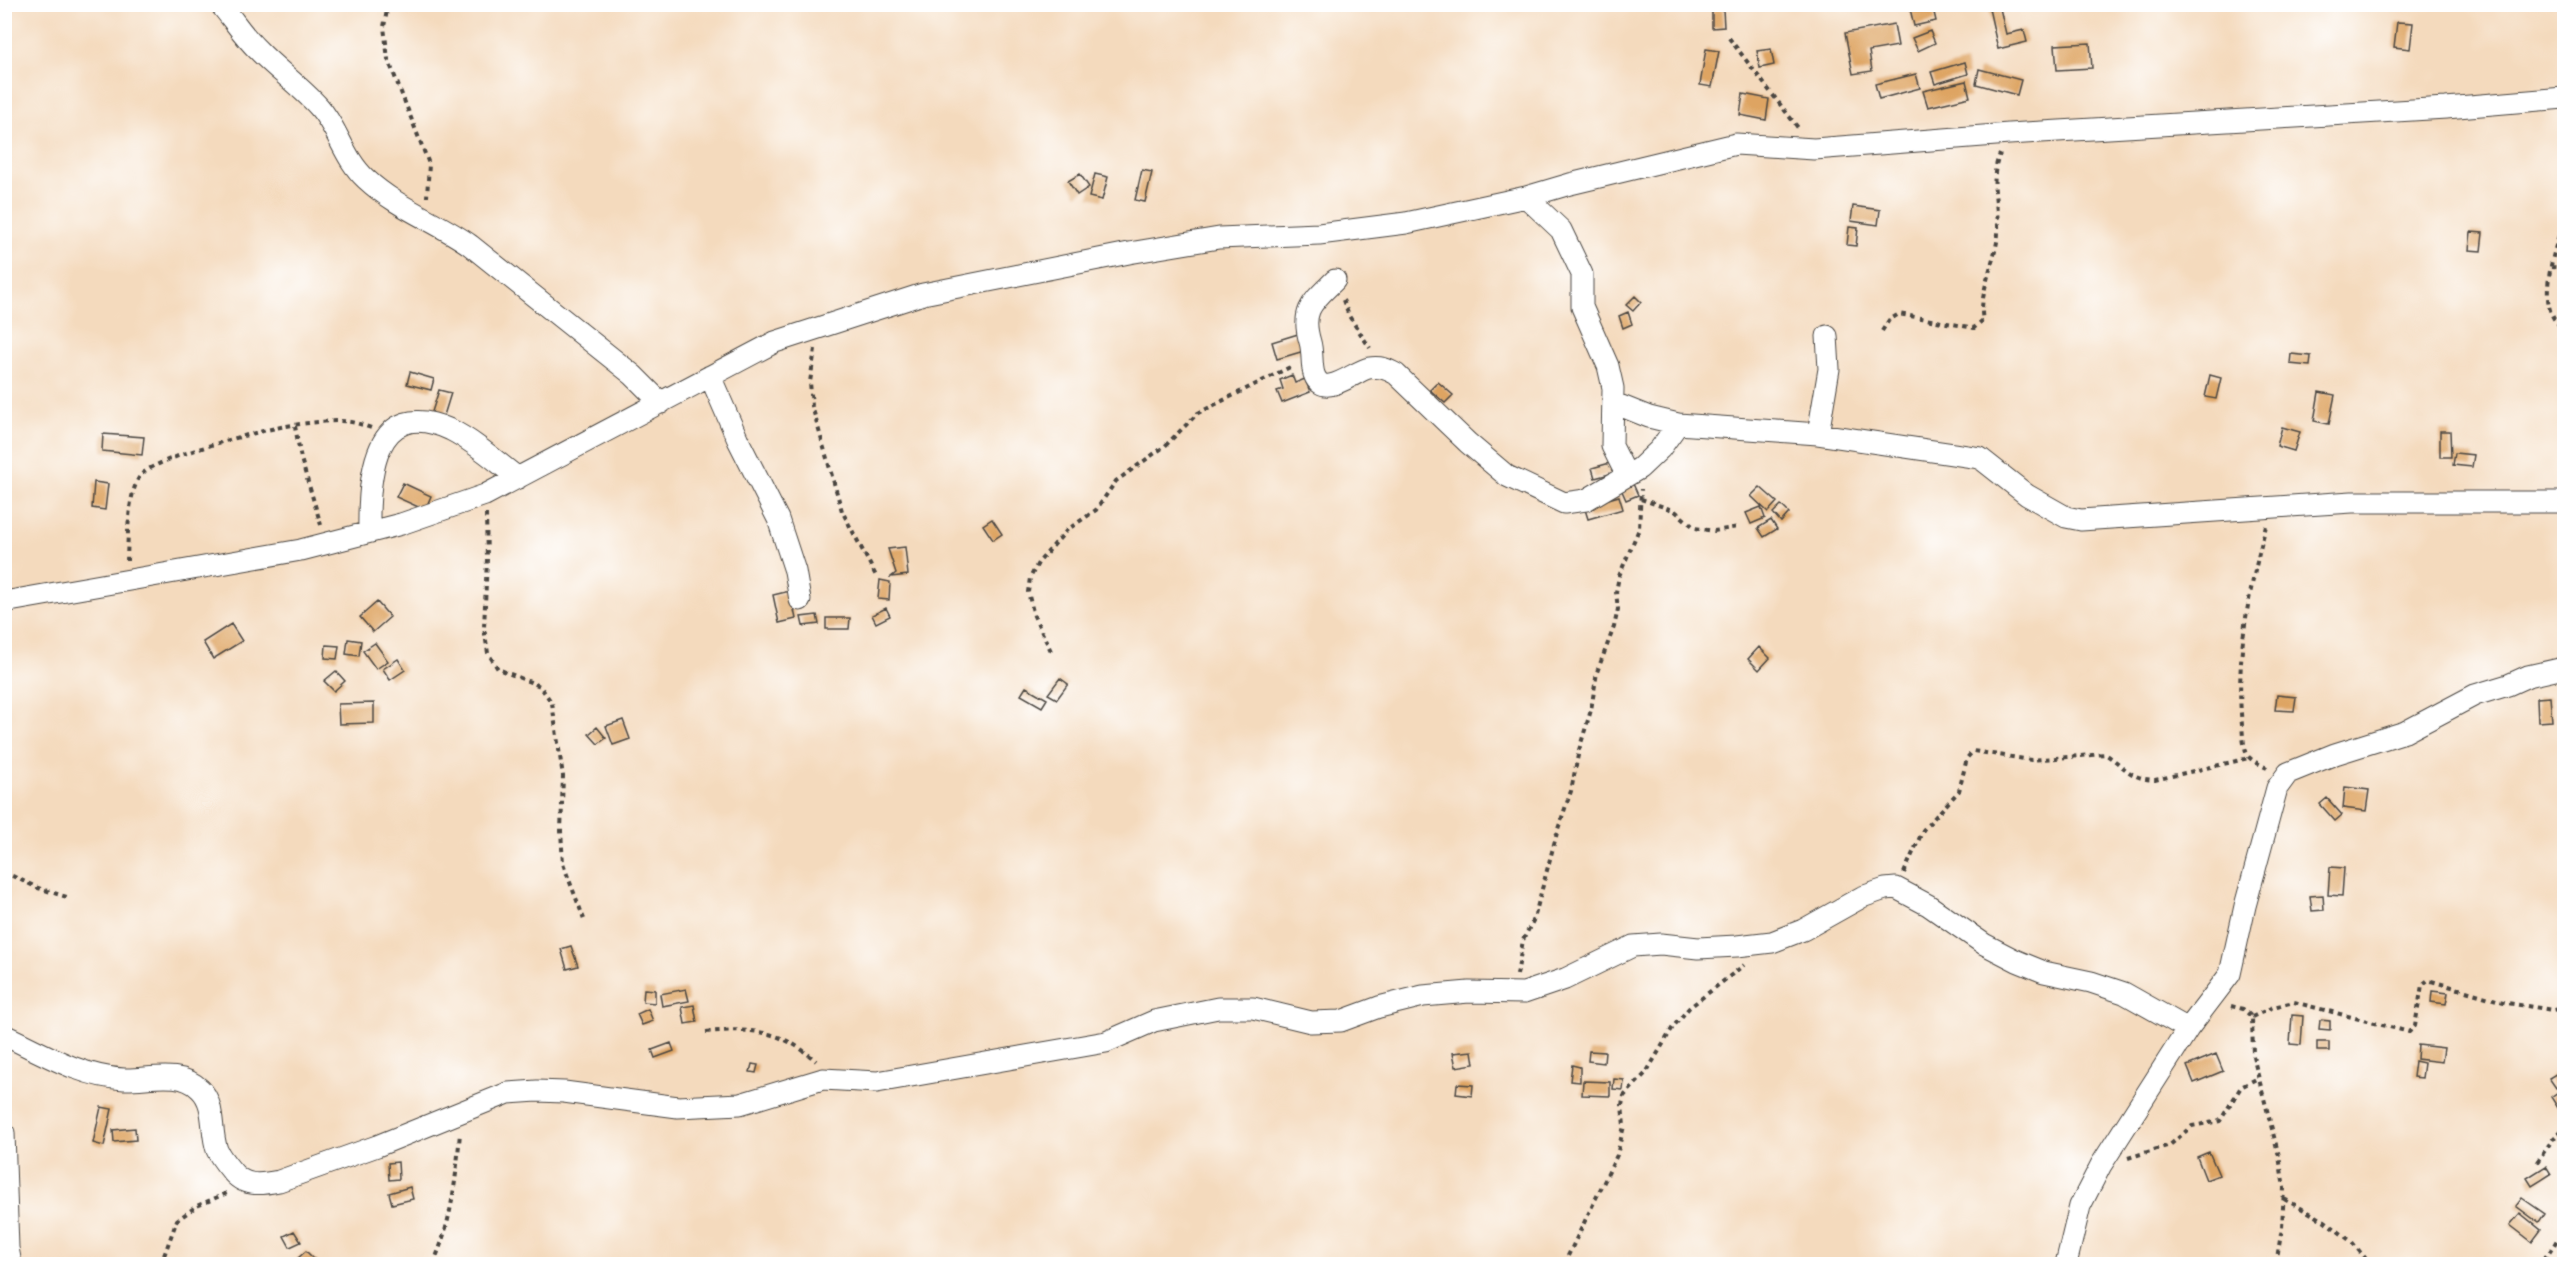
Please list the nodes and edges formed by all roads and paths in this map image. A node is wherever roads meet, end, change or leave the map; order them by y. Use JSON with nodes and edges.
{"nodes":[{"id":1,"x":220,"y":4,"type":"edge"},
{"id":2,"x":388,"y":4,"type":"edge"},
{"id":3,"x":1729,"y":38,"type":"dead end"},
{"id":4,"x":2565,"y":98,"type":"edge"},
{"id":5,"x":2009,"y":134,"type":"junction"},
{"id":6,"x":1814,"y":149,"type":"junction"},
{"id":7,"x":1527,"y":197,"type":"junction"},
{"id":8,"x":426,"y":219,"type":"junction"},
{"id":9,"x":2565,"y":219,"type":"edge"},
{"id":10,"x":2551,"y":267,"type":"junction"},
{"id":11,"x":2565,"y":268,"type":"edge"},
{"id":12,"x":1335,"y":280,"type":"joint"},
{"id":13,"x":818,"y":328,"type":"junction"},
{"id":14,"x":2565,"y":328,"type":"edge"},
{"id":15,"x":1882,"y":331,"type":"dead end"},
{"id":16,"x":1827,"y":336,"type":"dead end"},
{"id":17,"x":1313,"y":358,"type":"junction"},
{"id":18,"x":1383,"y":368,"type":"junction"},
{"id":19,"x":710,"y":376,"type":"junction"},
{"id":20,"x":661,"y":403,"type":"junction"},
{"id":21,"x":1614,"y":403,"type":"junction"},
{"id":22,"x":1678,"y":424,"type":"junction"},
{"id":23,"x":295,"y":426,"type":"junction"},
{"id":24,"x":1818,"y":434,"type":"junction"},
{"id":25,"x":387,"y":438,"type":"junction"},
{"id":26,"x":1633,"y":471,"type":"junction"},
{"id":27,"x":518,"y":478,"type":"junction"},
{"id":28,"x":485,"y":495,"type":"junction"},
{"id":29,"x":1641,"y":499,"type":"junction"},
{"id":30,"x":2565,"y":502,"type":"edge"},
{"id":31,"x":2271,"y":508,"type":"junction"},
{"id":32,"x":1738,"y":527,"type":"dead end"},
{"id":33,"x":369,"y":532,"type":"junction"},
{"id":34,"x":325,"y":544,"type":"junction"},
{"id":35,"x":876,"y":576,"type":"dead end"},
{"id":36,"x":125,"y":580,"type":"junction"},
{"id":37,"x":801,"y":600,"type":"dead end"},
{"id":38,"x":4,"y":602,"type":"edge"},
{"id":39,"x":1051,"y":651,"type":"dead end"},
{"id":40,"x":2565,"y":668,"type":"edge"},
{"id":41,"x":2249,"y":758,"type":"junction"},
{"id":42,"x":2282,"y":779,"type":"junction"},
{"id":43,"x":4,"y":872,"type":"edge"},
{"id":44,"x":1896,"y":888,"type":"junction"},
{"id":45,"x":70,"y":898,"type":"dead end"},
{"id":46,"x":584,"y":919,"type":"dead end"},
{"id":47,"x":1773,"y":942,"type":"junction"},
{"id":48,"x":1514,"y":994,"type":"junction"},
{"id":49,"x":2210,"y":1002,"type":"junction"},
{"id":50,"x":2565,"y":1008,"type":"edge"},
{"id":51,"x":2252,"y":1017,"type":"junction"},
{"id":52,"x":2188,"y":1029,"type":"junction"},
{"id":53,"x":706,"y":1032,"type":"dead end"},
{"id":54,"x":4,"y":1035,"type":"edge"},
{"id":55,"x":2258,"y":1078,"type":"junction"},
{"id":56,"x":837,"y":1079,"type":"junction"},
{"id":57,"x":462,"y":1111,"type":"junction"},
{"id":58,"x":2565,"y":1128,"type":"edge"},
{"id":59,"x":4,"y":1133,"type":"edge"},
{"id":60,"x":2537,"y":1162,"type":"dead end"},
{"id":61,"x":2101,"y":1165,"type":"junction"},
{"id":62,"x":247,"y":1184,"type":"junction"},
{"id":63,"x":2284,"y":1198,"type":"junction"},
{"id":64,"x":2565,"y":1232,"type":"edge"},
{"id":65,"x":2504,"y":1263,"type":"edge"},
{"id":66,"x":11,"y":1264,"type":"edge"},
{"id":67,"x":161,"y":1264,"type":"edge"},
{"id":68,"x":433,"y":1264,"type":"edge"},
{"id":69,"x":1564,"y":1264,"type":"edge"},
{"id":70,"x":2066,"y":1264,"type":"edge"},
{"id":71,"x":2276,"y":1264,"type":"edge"},
{"id":72,"x":2370,"y":1264,"type":"edge"},
{"id":73,"x":2481,"y":1264,"type":"edge"}],
"edges":[{"from":1,"to":8,"type":"street"},
{"from":2,"to":8,"type":"path"},
{"from":3,"to":6,"type":"path"},
{"from":4,"to":5,"type":"street"},
{"from":5,"to":6,"type":"street"},
{"from":5,"to":15,"type":"path"},
{"from":6,"to":7,"type":"street"},
{"from":7,"to":13,"type":"street"},
{"from":7,"to":21,"type":"street"},
{"from":8,"to":20,"type":"street"},
{"from":9,"to":10,"type":"path"},
{"from":10,"to":11,"type":"path"},
{"from":10,"to":14,"type":"path"},
{"from":12,"to":17,"type":"street"},
{"from":12,"to":18,"type":"path"},
{"from":13,"to":19,"type":"street"},
{"from":13,"to":35,"type":"path"},
{"from":16,"to":24,"type":"street"},
{"from":17,"to":18,"type":"street"},
{"from":17,"to":39,"type":"path"},
{"from":18,"to":26,"type":"street"},
{"from":19,"to":20,"type":"street"},
{"from":19,"to":37,"type":"street"},
{"from":20,"to":27,"type":"street"},
{"from":21,"to":22,"type":"street"},
{"from":21,"to":26,"type":"street"},
{"from":22,"to":24,"type":"street"},
{"from":22,"to":26,"type":"street"},
{"from":23,"to":25,"type":"path"},
{"from":23,"to":34,"type":"path"},
{"from":23,"to":36,"type":"path"},
{"from":24,"to":31,"type":"street"},
{"from":25,"to":27,"type":"street"},
{"from":25,"to":33,"type":"street"},
{"from":26,"to":29,"type":"path"},
{"from":27,"to":28,"type":"street"},
{"from":28,"to":33,"type":"street"},
{"from":28,"to":46,"type":"path"},
{"from":29,"to":32,"type":"path"},
{"from":29,"to":48,"type":"path"},
{"from":30,"to":31,"type":"street"},
{"from":31,"to":41,"type":"path"},
{"from":33,"to":34,"type":"street"},
{"from":34,"to":36,"type":"street"},
{"from":36,"to":38,"type":"street"},
{"from":40,"to":42,"type":"street"},
{"from":41,"to":42,"type":"path"},
{"from":41,"to":44,"type":"path"},
{"from":42,"to":49,"type":"street"},
{"from":43,"to":45,"type":"path"},
{"from":44,"to":47,"type":"street"},
{"from":44,"to":52,"type":"street"},
{"from":47,"to":48,"type":"street"},
{"from":47,"to":69,"type":"path"},
{"from":48,"to":56,"type":"street"},
{"from":49,"to":51,"type":"path"},
{"from":49,"to":52,"type":"street"},
{"from":50,"to":51,"type":"path"},
{"from":51,"to":55,"type":"path"},
{"from":52,"to":61,"type":"street"},
{"from":53,"to":56,"type":"path"},
{"from":54,"to":62,"type":"street"},
{"from":55,"to":61,"type":"path"},
{"from":55,"to":63,"type":"path"},
{"from":56,"to":57,"type":"street"},
{"from":57,"to":62,"type":"street"},
{"from":57,"to":68,"type":"path"},
{"from":58,"to":60,"type":"path"},
{"from":59,"to":66,"type":"street"},
{"from":61,"to":70,"type":"street"},
{"from":62,"to":67,"type":"path"},
{"from":63,"to":71,"type":"path"},
{"from":63,"to":72,"type":"path"},
{"from":64,"to":65,"type":"path"},
{"from":65,"to":73,"type":"path"}]}
